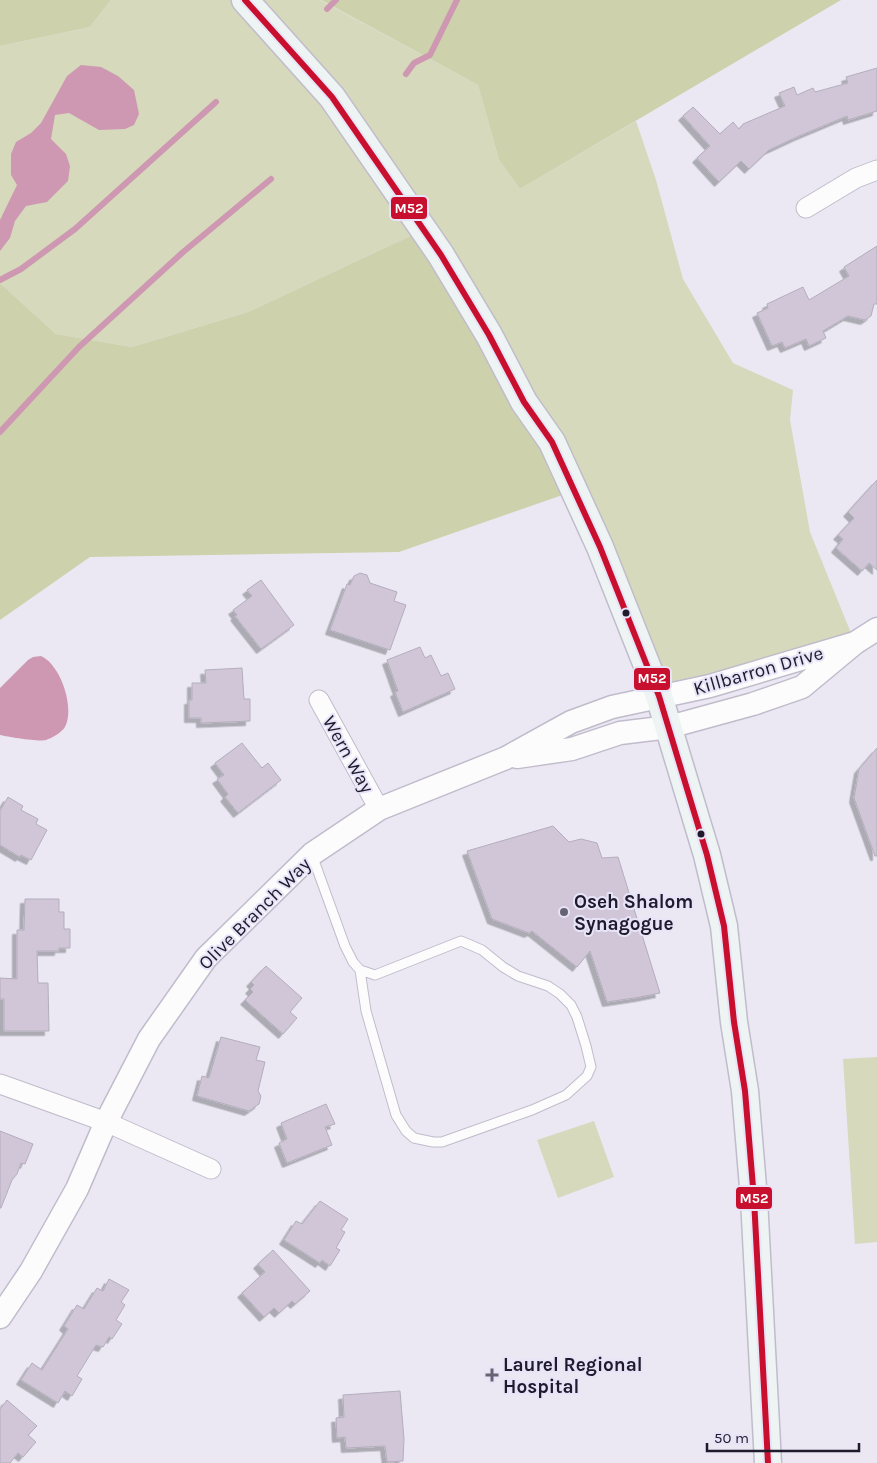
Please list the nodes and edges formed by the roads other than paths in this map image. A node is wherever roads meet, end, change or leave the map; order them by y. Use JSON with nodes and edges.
{"nodes":[{"id":1,"x":246,"y":0,"type":"edge"},
{"id":2,"x":877,"y":170,"type":"edge"},
{"id":3,"x":806,"y":208,"type":"dead end"},
{"id":4,"x":877,"y":629,"type":"edge"},
{"id":5,"x":855,"y":643,"type":"junction"},
{"id":6,"x":660,"y":696,"type":"junction"},
{"id":7,"x":319,"y":700,"type":"dead end"},
{"id":8,"x":669,"y":727,"type":"junction"},
{"id":9,"x":506,"y":758,"type":"junction"},
{"id":10,"x":379,"y":809,"type":"junction"},
{"id":11,"x":312,"y":854,"type":"junction"},
{"id":12,"x":360,"y":970,"type":"junction"},
{"id":13,"x":0,"y":1084,"type":"edge"},
{"id":14,"x":106,"y":1122,"type":"junction"},
{"id":15,"x":211,"y":1169,"type":"dead end"},
{"id":16,"x":0,"y":1317,"type":"edge"},
{"id":17,"x":768,"y":1463,"type":"edge"}],
"edges":[{"from":1,"to":6,"type":"main road"},
{"from":2,"to":3,"type":"street"},
{"from":4,"to":5,"type":"street","name":"Killbarron Drive"},
{"from":5,"to":6,"type":"street","name":"Killbarron Drive"},
{"from":5,"to":8,"type":"street","name":"Killbarron Drive"},
{"from":6,"to":8,"type":"main road"},
{"from":6,"to":9,"type":"street","name":"Olive Branch Way"},
{"from":7,"to":10,"type":"street","name":"Wern Way"},
{"from":8,"to":9,"type":"street","name":"Olive Branch Way"},
{"from":8,"to":17,"type":"main road"},
{"from":9,"to":10,"type":"street","name":"Olive Branch Way"},
{"from":10,"to":11,"type":"street","name":"Olive Branch Way"},
{"from":11,"to":12,"type":"lane"},
{"from":11,"to":14,"type":"street","name":"Olive Branch Way"},
{"from":12,"to":12,"type":"lane"},
{"from":13,"to":14,"type":"street"},
{"from":14,"to":15,"type":"street"},
{"from":14,"to":16,"type":"street","name":"Olive Branch Way"}]}
